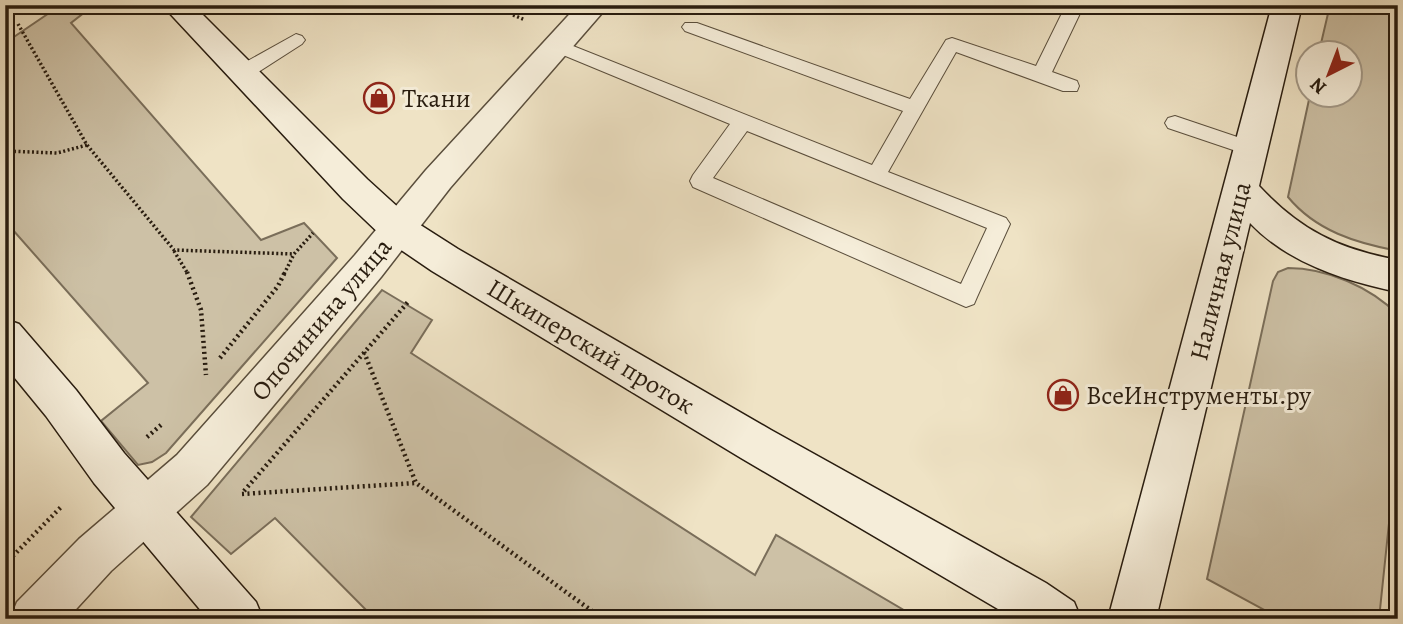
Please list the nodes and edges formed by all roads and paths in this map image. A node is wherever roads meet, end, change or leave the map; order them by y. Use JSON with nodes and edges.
{"nodes":[{"id":1,"x":176,"y":5,"type":"edge"},
{"id":2,"x":595,"y":5,"type":"edge"},
{"id":3,"x":1075,"y":5,"type":"edge"},
{"id":4,"x":1287,"y":5,"type":"edge"},
{"id":5,"x":18,"y":24,"type":"dead end"},
{"id":6,"x":691,"y":27,"type":"dead end"},
{"id":7,"x":296,"y":40,"type":"dead end"},
{"id":8,"x":557,"y":46,"type":"junction"},
{"id":9,"x":242,"y":73,"type":"junction"},
{"id":10,"x":1041,"y":75,"type":"junction"},
{"id":11,"x":1070,"y":86,"type":"dead end"},
{"id":12,"x":914,"y":108,"type":"junction"},
{"id":13,"x":743,"y":121,"type":"junction"},
{"id":14,"x":1175,"y":123,"type":"dead end"},
{"id":15,"x":87,"y":145,"type":"junction"},
{"id":16,"x":1251,"y":149,"type":"junction"},
{"id":17,"x":5,"y":151,"type":"edge"},
{"id":18,"x":876,"y":174,"type":"junction"},
{"id":19,"x":1241,"y":190,"type":"junction"},
{"id":20,"x":398,"y":229,"type":"junction"},
{"id":21,"x":313,"y":233,"type":"dead end"},
{"id":22,"x":174,"y":250,"type":"junction"},
{"id":23,"x":294,"y":254,"type":"junction"},
{"id":24,"x":1398,"y":276,"type":"edge"},
{"id":25,"x":408,"y":302,"type":"dead end"},
{"id":26,"x":5,"y":336,"type":"edge"},
{"id":27,"x":364,"y":352,"type":"junction"},
{"id":28,"x":206,"y":375,"type":"junction"},
{"id":29,"x":199,"y":384,"type":"dead end"},
{"id":30,"x":168,"y":419,"type":"dead end"},
{"id":31,"x":138,"y":445,"type":"dead end"},
{"id":32,"x":416,"y":483,"type":"junction"},
{"id":33,"x":241,"y":494,"type":"junction"},
{"id":34,"x":233,"y":504,"type":"dead end"},
{"id":35,"x":61,"y":507,"type":"dead end"},
{"id":36,"x":146,"y":510,"type":"junction"},
{"id":37,"x":5,"y":564,"type":"edge"},
{"id":38,"x":34,"y":619,"type":"edge"},
{"id":39,"x":239,"y":619,"type":"edge"},
{"id":40,"x":603,"y":619,"type":"edge"},
{"id":41,"x":1057,"y":619,"type":"edge"},
{"id":42,"x":1132,"y":619,"type":"edge"}],
"edges":[{"from":1,"to":9,"type":"main road","name":"Шкиперский проток"},
{"from":2,"to":8,"type":"main road","name":"Опочинина улица"},
{"from":3,"to":10,"type":"lane"},
{"from":4,"to":16,"type":"main road","name":"Наличная улица"},
{"from":5,"to":15,"type":"path"},
{"from":6,"to":12,"type":"lane"},
{"from":7,"to":9,"type":"lane"},
{"from":8,"to":13,"type":"lane"},
{"from":8,"to":20,"type":"main road","name":"Опочинина улица"},
{"from":9,"to":20,"type":"main road","name":"Шкиперский проток"},
{"from":10,"to":11,"type":"lane"},
{"from":10,"to":12,"type":"lane"},
{"from":12,"to":18,"type":"lane"},
{"from":13,"to":18,"type":"lane"},
{"from":13,"to":18,"type":"lane"},
{"from":14,"to":16,"type":"lane"},
{"from":15,"to":17,"type":"path"},
{"from":15,"to":22,"type":"path"},
{"from":16,"to":19,"type":"main road","name":"Наличная улица"},
{"from":19,"to":24,"type":"main road"},
{"from":19,"to":42,"type":"main road","name":"Наличная улица"},
{"from":20,"to":36,"type":"main road","name":"Опочинина улица"},
{"from":20,"to":41,"type":"main road","name":"Шкиперский проток"},
{"from":21,"to":23,"type":"path"},
{"from":22,"to":23,"type":"path"},
{"from":22,"to":28,"type":"path"},
{"from":23,"to":28,"type":"path"},
{"from":25,"to":27,"type":"path"},
{"from":26,"to":36,"type":"main road"},
{"from":27,"to":32,"type":"path"},
{"from":27,"to":33,"type":"path"},
{"from":28,"to":29,"type":"path"},
{"from":30,"to":31,"type":"path"},
{"from":32,"to":33,"type":"path"},
{"from":32,"to":40,"type":"path"},
{"from":33,"to":34,"type":"path"},
{"from":35,"to":37,"type":"path"},
{"from":36,"to":38,"type":"main road","name":"Опочинина улица"},
{"from":36,"to":39,"type":"main road"}]}
